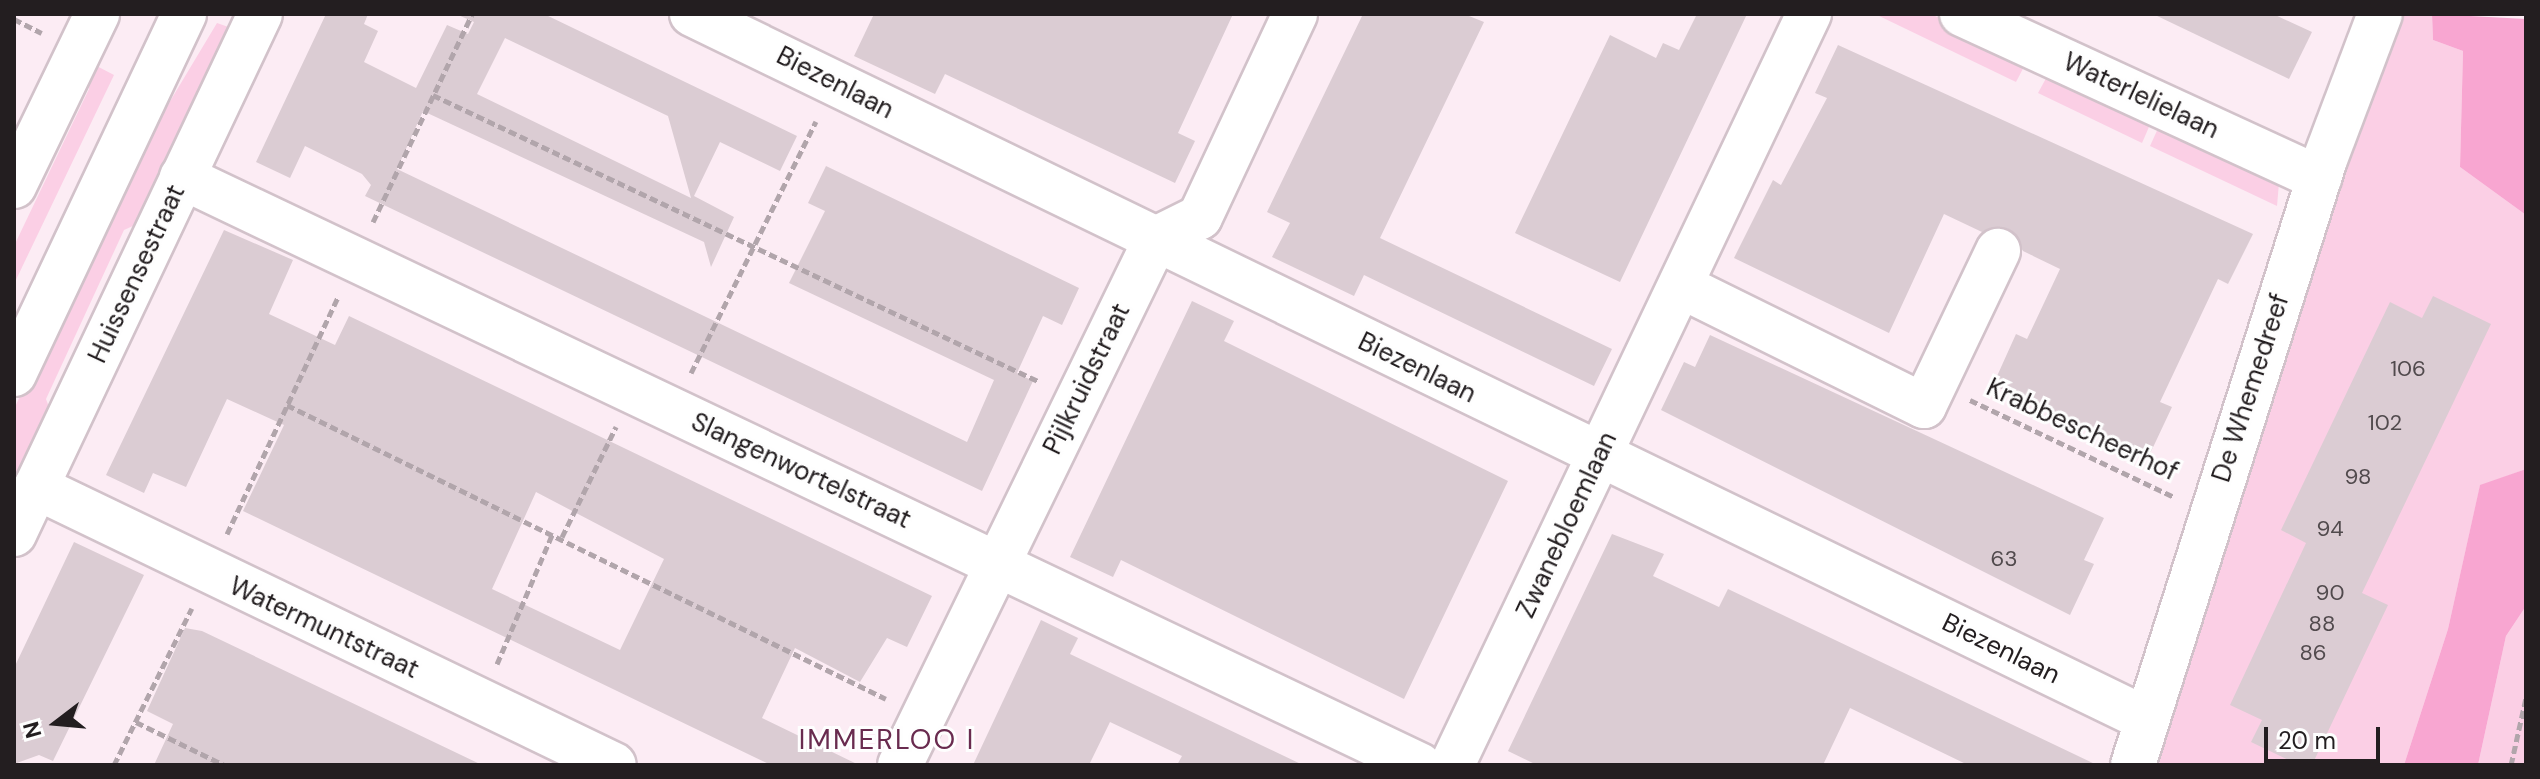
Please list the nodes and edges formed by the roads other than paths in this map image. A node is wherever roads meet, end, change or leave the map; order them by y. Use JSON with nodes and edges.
{"nodes":[{"id":1,"x":97,"y":14,"type":"edge"},
{"id":2,"x":184,"y":14,"type":"edge"},
{"id":3,"x":260,"y":14,"type":"edge"},
{"id":4,"x":692,"y":14,"type":"edge"},
{"id":5,"x":1295,"y":14,"type":"edge"},
{"id":6,"x":1809,"y":14,"type":"edge"},
{"id":7,"x":1962,"y":14,"type":"edge"},
{"id":8,"x":2380,"y":14,"type":"edge"},
{"id":9,"x":774,"y":31,"type":"edge"},
{"id":10,"x":182,"y":177,"type":"junction"},
{"id":11,"x":2319,"y":178,"type":"junction"},
{"id":12,"x":14,"y":186,"type":"edge"},
{"id":13,"x":1156,"y":239,"type":"junction"},
{"id":14,"x":1998,"y":251,"type":"dead end"},
{"id":15,"x":1681,"y":286,"type":"junction"},
{"id":16,"x":14,"y":374,"type":"edge"},
{"id":17,"x":1599,"y":458,"type":"junction"},
{"id":18,"x":36,"y":487,"type":"junction"},
{"id":19,"x":14,"y":534,"type":"edge"},
{"id":20,"x":996,"y":563,"type":"junction"},
{"id":21,"x":2144,"y":718,"type":"junction"},
{"id":22,"x":614,"y":765,"type":"edge"},
{"id":23,"x":900,"y":765,"type":"edge"},
{"id":24,"x":1419,"y":765,"type":"edge"},
{"id":25,"x":1452,"y":765,"type":"edge"},
{"id":26,"x":2133,"y":765,"type":"edge"}],
"edges":[{"from":1,"to":12,"type":"street"},
{"from":2,"to":16,"type":"street"},
{"from":3,"to":10,"type":"street","name":"Huissensestraat"},
{"from":4,"to":9,"type":"street","name":"Biezenlaan"},
{"from":5,"to":13,"type":"street"},
{"from":6,"to":15,"type":"street","name":"Zwanebloemlaan"},
{"from":7,"to":11,"type":"street","name":"Waterlelielaan"},
{"from":8,"to":11,"type":"street","name":"De Whemedreef"},
{"from":9,"to":13,"type":"street","name":"Biezenlaan"},
{"from":10,"to":18,"type":"street","name":"Huissensestraat"},
{"from":10,"to":20,"type":"street","name":"Slangenwortelstraat"},
{"from":11,"to":21,"type":"street","name":"De Whemedreef"},
{"from":13,"to":17,"type":"street","name":"Biezenlaan"},
{"from":13,"to":20,"type":"street","name":"Pijlkruidstraat"},
{"from":14,"to":15,"type":"street"},
{"from":15,"to":17,"type":"street","name":"Zwanebloemlaan"},
{"from":17,"to":21,"type":"street","name":"Biezenlaan"},
{"from":17,"to":25,"type":"street","name":"Zwanebloemlaan"},
{"from":18,"to":19,"type":"street","name":"Huissensestraat"},
{"from":18,"to":22,"type":"street","name":"Watermuntstraat"},
{"from":20,"to":23,"type":"street","name":"Pijlkruidstraat"},
{"from":20,"to":24,"type":"street","name":"Slangenwortelstraat"},
{"from":21,"to":26,"type":"street","name":"De Whemedreef"}]}
